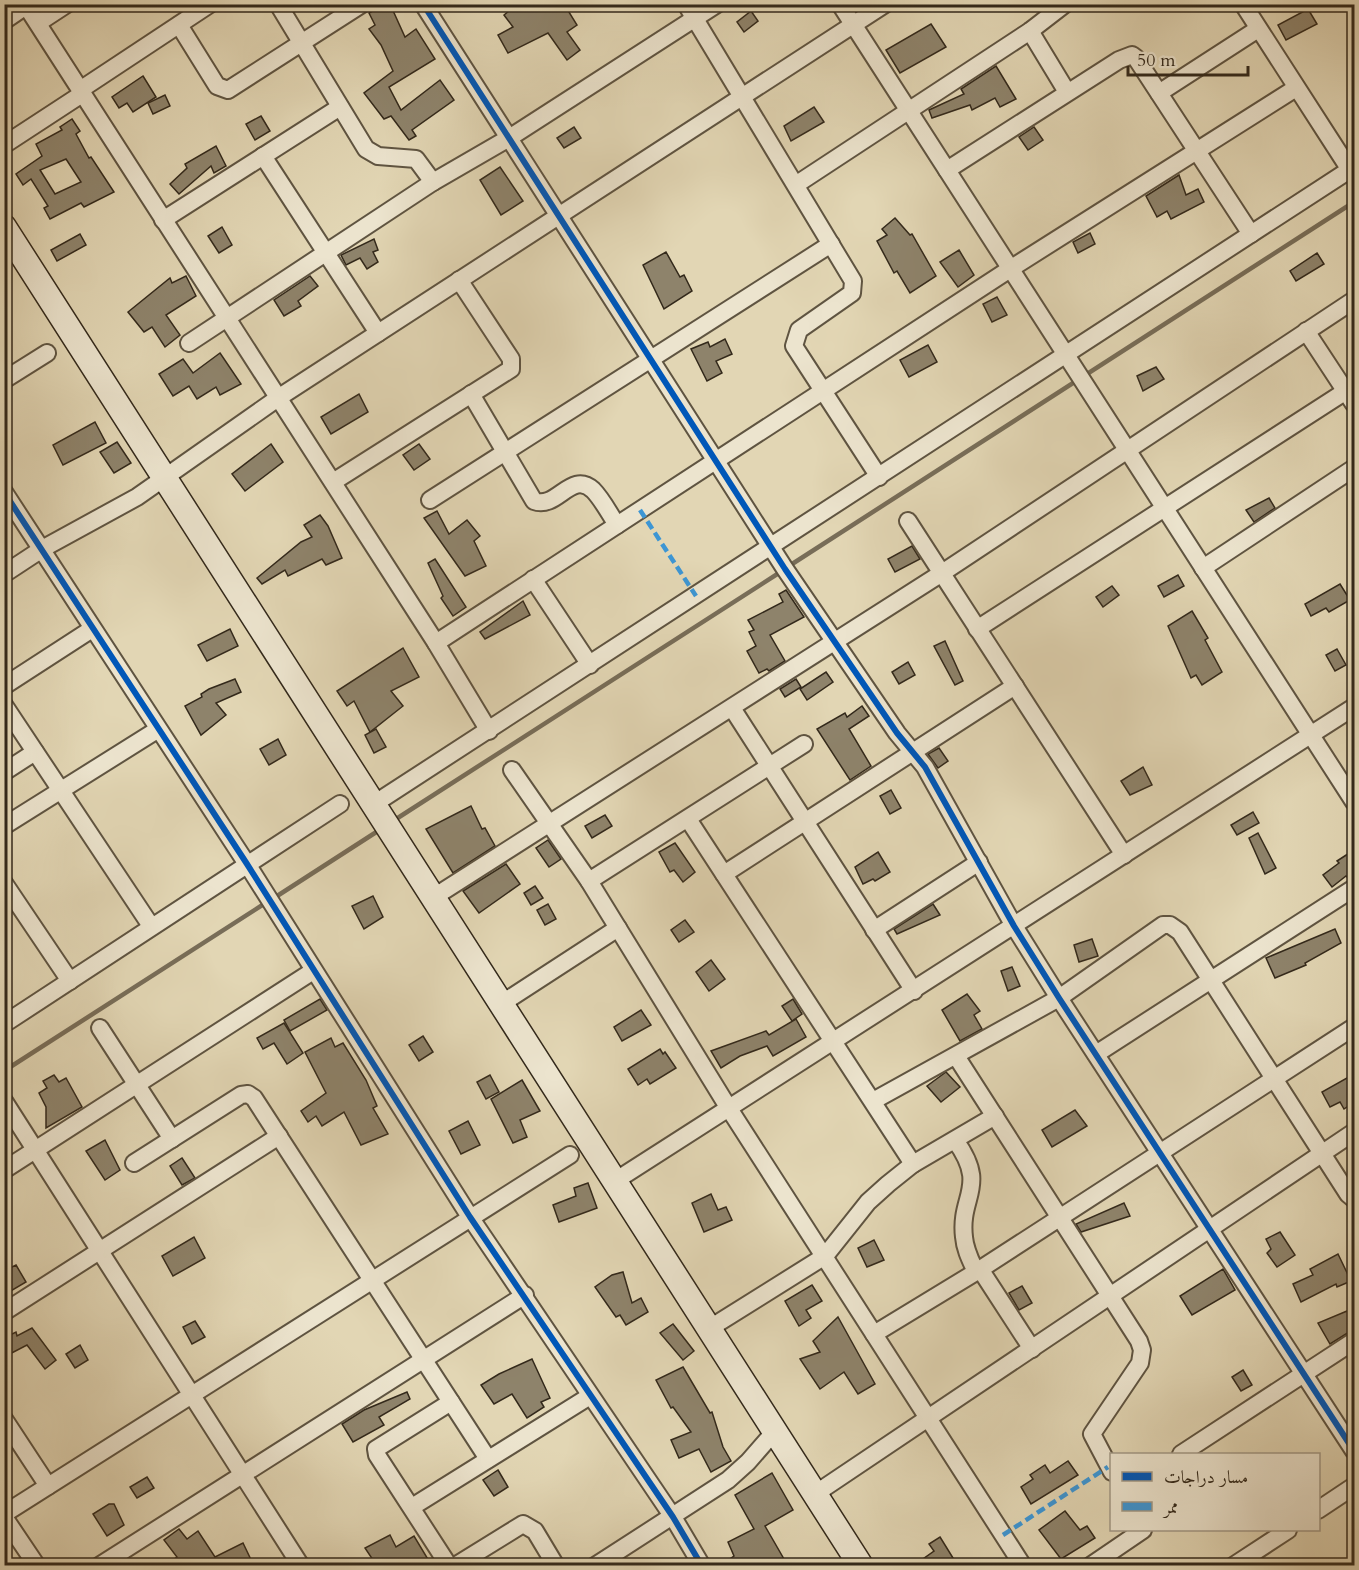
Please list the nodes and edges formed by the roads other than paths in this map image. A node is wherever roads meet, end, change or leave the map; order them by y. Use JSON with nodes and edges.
{"nodes":[{"id":1,"x":67,"y":4,"type":"edge"},
{"id":2,"x":210,"y":4,"type":"edge"},
{"id":3,"x":278,"y":4,"type":"edge"},
{"id":4,"x":362,"y":4,"type":"edge"},
{"id":5,"x":423,"y":4,"type":"edge"},
{"id":6,"x":717,"y":4,"type":"edge"},
{"id":7,"x":840,"y":4,"type":"edge"},
{"id":8,"x":885,"y":4,"type":"edge"},
{"id":9,"x":1065,"y":4,"type":"edge"},
{"id":10,"x":1243,"y":4,"type":"edge"},
{"id":11,"x":26,"y":5,"type":"edge"},
{"id":12,"x":691,"y":11,"type":"edge"},
{"id":13,"x":4,"y":21,"type":"edge"},
{"id":14,"x":38,"y":23,"type":"junction"},
{"id":15,"x":179,"y":25,"type":"junction"},
{"id":16,"x":854,"y":25,"type":"junction"},
{"id":17,"x":1258,"y":29,"type":"junction"},
{"id":18,"x":1030,"y":31,"type":"junction"},
{"id":19,"x":301,"y":43,"type":"junction"},
{"id":20,"x":1296,"y":88,"type":"junction"},
{"id":21,"x":81,"y":92,"type":"junction"},
{"id":22,"x":1067,"y":92,"type":"junction"},
{"id":23,"x":1159,"y":93,"type":"junction"},
{"id":24,"x":744,"y":98,"type":"junction"},
{"id":25,"x":340,"y":107,"type":"junction"},
{"id":26,"x":909,"y":110,"type":"junction"},
{"id":27,"x":508,"y":138,"type":"junction"},
{"id":28,"x":4,"y":145,"type":"edge"},
{"id":29,"x":1197,"y":152,"type":"junction"},
{"id":30,"x":263,"y":156,"type":"junction"},
{"id":31,"x":1352,"y":169,"type":"edge"},
{"id":32,"x":947,"y":170,"type":"junction"},
{"id":33,"x":433,"y":182,"type":"junction"},
{"id":34,"x":797,"y":184,"type":"junction"},
{"id":35,"x":558,"y":216,"type":"junction"},
{"id":36,"x":163,"y":220,"type":"junction"},
{"id":37,"x":4,"y":227,"type":"edge"},
{"id":38,"x":1251,"y":234,"type":"junction"},
{"id":39,"x":831,"y":244,"type":"junction"},
{"id":40,"x":325,"y":255,"type":"junction"},
{"id":41,"x":1010,"y":269,"type":"junction"},
{"id":42,"x":459,"y":280,"type":"junction"},
{"id":43,"x":1354,"y":300,"type":"edge"},
{"id":44,"x":228,"y":320,"type":"junction"},
{"id":45,"x":1306,"y":331,"type":"junction"},
{"id":46,"x":378,"y":333,"type":"junction"},
{"id":47,"x":189,"y":344,"type":"dead end"},
{"id":48,"x":47,"y":353,"type":"dead end"},
{"id":49,"x":1066,"y":355,"type":"junction"},
{"id":50,"x":651,"y":360,"type":"junction"},
{"id":51,"x":4,"y":380,"type":"edge"},
{"id":52,"x":822,"y":392,"type":"junction"},
{"id":53,"x":471,"y":394,"type":"junction"},
{"id":54,"x":278,"y":398,"type":"junction"},
{"id":55,"x":1350,"y":398,"type":"edge"},
{"id":56,"x":1127,"y":449,"type":"junction"},
{"id":57,"x":505,"y":453,"type":"junction"},
{"id":58,"x":716,"y":462,"type":"junction"},
{"id":59,"x":1354,"y":468,"type":"edge"},
{"id":60,"x":879,"y":477,"type":"junction"},
{"id":61,"x":167,"y":478,"type":"junction"},
{"id":62,"x":333,"y":482,"type":"junction"},
{"id":63,"x":4,"y":492,"type":"edge"},
{"id":64,"x":430,"y":500,"type":"dead end"},
{"id":65,"x":1165,"y":508,"type":"junction"},
{"id":66,"x":908,"y":521,"type":"dead end"},
{"id":67,"x":617,"y":525,"type":"junction"},
{"id":68,"x":771,"y":547,"type":"junction"},
{"id":69,"x":42,"y":549,"type":"junction"},
{"id":70,"x":1203,"y":568,"type":"junction"},
{"id":71,"x":4,"y":573,"type":"edge"},
{"id":72,"x":942,"y":573,"type":"junction"},
{"id":73,"x":533,"y":579,"type":"junction"},
{"id":74,"x":92,"y":629,"type":"junction"},
{"id":75,"x":977,"y":629,"type":"junction"},
{"id":76,"x":436,"y":643,"type":"junction"},
{"id":77,"x":834,"y":643,"type":"junction"},
{"id":78,"x":590,"y":665,"type":"junction"},
{"id":79,"x":4,"y":686,"type":"edge"},
{"id":80,"x":1015,"y":687,"type":"junction"},
{"id":81,"x":4,"y":705,"type":"edge"},
{"id":82,"x":1354,"y":707,"type":"edge"},
{"id":83,"x":732,"y":708,"type":"junction"},
{"id":84,"x":157,"y":730,"type":"junction"},
{"id":85,"x":489,"y":731,"type":"junction"},
{"id":86,"x":1311,"y":735,"type":"junction"},
{"id":87,"x":804,"y":744,"type":"dead end"},
{"id":88,"x":35,"y":752,"type":"junction"},
{"id":89,"x":914,"y":752,"type":"junction"},
{"id":90,"x":768,"y":767,"type":"junction"},
{"id":91,"x":512,"y":770,"type":"dead end"},
{"id":92,"x":4,"y":771,"type":"edge"},
{"id":93,"x":60,"y":791,"type":"junction"},
{"id":94,"x":1354,"y":802,"type":"edge"},
{"id":95,"x":340,"y":804,"type":"dead end"},
{"id":96,"x":378,"y":811,"type":"junction"},
{"id":97,"x":687,"y":819,"type":"junction"},
{"id":98,"x":551,"y":823,"type":"junction"},
{"id":99,"x":804,"y":823,"type":"junction"},
{"id":100,"x":4,"y":826,"type":"edge"},
{"id":101,"x":1124,"y":855,"type":"junction"},
{"id":102,"x":979,"y":862,"type":"junction"},
{"id":103,"x":247,"y":864,"type":"junction"},
{"id":104,"x":724,"y":874,"type":"junction"},
{"id":105,"x":589,"y":881,"type":"junction"},
{"id":106,"x":4,"y":883,"type":"edge"},
{"id":107,"x":1354,"y":888,"type":"edge"},
{"id":108,"x":434,"y":897,"type":"junction"},
{"id":109,"x":152,"y":926,"type":"junction"},
{"id":110,"x":1014,"y":926,"type":"junction"},
{"id":111,"x":618,"y":928,"type":"junction"},
{"id":112,"x":874,"y":930,"type":"junction"},
{"id":113,"x":313,"y":971,"type":"junction"},
{"id":114,"x":69,"y":981,"type":"junction"},
{"id":115,"x":1211,"y":982,"type":"junction"},
{"id":116,"x":914,"y":991,"type":"junction"},
{"id":117,"x":1059,"y":998,"type":"junction"},
{"id":118,"x":501,"y":1004,"type":"junction"},
{"id":119,"x":4,"y":1024,"type":"edge"},
{"id":120,"x":1354,"y":1026,"type":"edge"},
{"id":121,"x":100,"y":1028,"type":"dead end"},
{"id":122,"x":832,"y":1043,"type":"junction"},
{"id":123,"x":1096,"y":1054,"type":"junction"},
{"id":124,"x":956,"y":1056,"type":"junction"},
{"id":125,"x":1275,"y":1079,"type":"junction"},
{"id":126,"x":138,"y":1085,"type":"junction"},
{"id":127,"x":4,"y":1101,"type":"edge"},
{"id":128,"x":873,"y":1101,"type":"junction"},
{"id":129,"x":728,"y":1107,"type":"junction"},
{"id":130,"x":995,"y":1116,"type":"junction"},
{"id":131,"x":1354,"y":1132,"type":"edge"},
{"id":132,"x":279,"y":1136,"type":"junction"},
{"id":133,"x":172,"y":1139,"type":"junction"},
{"id":134,"x":955,"y":1140,"type":"junction"},
{"id":135,"x":36,"y":1149,"type":"junction"},
{"id":136,"x":1160,"y":1153,"type":"junction"},
{"id":137,"x":1323,"y":1154,"type":"junction"},
{"id":138,"x":570,"y":1155,"type":"dead end"},
{"id":139,"x":134,"y":1163,"type":"dead end"},
{"id":140,"x":913,"y":1164,"type":"junction"},
{"id":141,"x":4,"y":1170,"type":"edge"},
{"id":142,"x":615,"y":1181,"type":"junction"},
{"id":143,"x":1354,"y":1199,"type":"edge"},
{"id":144,"x":470,"y":1217,"type":"junction"},
{"id":145,"x":1061,"y":1217,"type":"junction"},
{"id":146,"x":1209,"y":1230,"type":"junction"},
{"id":147,"x":101,"y":1250,"type":"junction"},
{"id":148,"x":825,"y":1256,"type":"junction"},
{"id":149,"x":978,"y":1271,"type":"junction"},
{"id":150,"x":372,"y":1280,"type":"junction"},
{"id":151,"x":525,"y":1295,"type":"junction"},
{"id":152,"x":1112,"y":1296,"type":"junction"},
{"id":153,"x":4,"y":1312,"type":"edge"},
{"id":154,"x":710,"y":1328,"type":"junction"},
{"id":155,"x":874,"y":1334,"type":"junction"},
{"id":156,"x":1354,"y":1341,"type":"edge"},
{"id":157,"x":1032,"y":1349,"type":"junction"},
{"id":158,"x":424,"y":1359,"type":"junction"},
{"id":159,"x":1305,"y":1373,"type":"junction"},
{"id":160,"x":192,"y":1395,"type":"junction"},
{"id":161,"x":590,"y":1396,"type":"junction"},
{"id":162,"x":451,"y":1402,"type":"junction"},
{"id":163,"x":4,"y":1419,"type":"edge"},
{"id":164,"x":929,"y":1419,"type":"junction"},
{"id":165,"x":775,"y":1431,"type":"junction"},
{"id":166,"x":1354,"y":1451,"type":"edge"},
{"id":167,"x":1184,"y":1453,"type":"edge"},
{"id":168,"x":488,"y":1459,"type":"junction"},
{"id":169,"x":1110,"y":1468,"type":"edge"},
{"id":170,"x":244,"y":1474,"type":"junction"},
{"id":171,"x":48,"y":1486,"type":"junction"},
{"id":172,"x":1354,"y":1486,"type":"edge"},
{"id":173,"x":814,"y":1494,"type":"junction"},
{"id":174,"x":412,"y":1507,"type":"junction"},
{"id":175,"x":1320,"y":1509,"type":"edge"},
{"id":176,"x":4,"y":1516,"type":"edge"},
{"id":177,"x":673,"y":1517,"type":"junction"},
{"id":178,"x":1142,"y":1531,"type":"edge"},
{"id":179,"x":1286,"y":1531,"type":"edge"},
{"id":180,"x":124,"y":1559,"type":"edge"},
{"id":181,"x":37,"y":1566,"type":"edge"},
{"id":182,"x":99,"y":1566,"type":"edge"},
{"id":183,"x":301,"y":1566,"type":"edge"},
{"id":184,"x":449,"y":1566,"type":"edge"},
{"id":185,"x":455,"y":1566,"type":"edge"},
{"id":186,"x":556,"y":1566,"type":"edge"},
{"id":187,"x":595,"y":1566,"type":"edge"},
{"id":188,"x":702,"y":1566,"type":"edge"},
{"id":189,"x":861,"y":1566,"type":"edge"},
{"id":190,"x":1023,"y":1566,"type":"edge"},
{"id":191,"x":1090,"y":1566,"type":"edge"},
{"id":192,"x":1233,"y":1566,"type":"edge"}],
"edges":[{"from":1,"to":14,"type":"street"},
{"from":2,"to":15,"type":"street"},
{"from":3,"to":19,"type":"street"},
{"from":4,"to":19,"type":"street"},
{"from":5,"to":27,"type":"street"},
{"from":6,"to":12,"type":"street"},
{"from":7,"to":16,"type":"street"},
{"from":8,"to":16,"type":"street"},
{"from":9,"to":18,"type":"street"},
{"from":10,"to":17,"type":"street"},
{"from":11,"to":13,"type":"street"},
{"from":11,"to":14,"type":"street"},
{"from":12,"to":24,"type":"street"},
{"from":12,"to":27,"type":"street"},
{"from":14,"to":21,"type":"street"},
{"from":15,"to":19,"type":"street"},
{"from":15,"to":21,"type":"street"},
{"from":16,"to":24,"type":"street"},
{"from":16,"to":26,"type":"street"},
{"from":17,"to":20,"type":"street"},
{"from":17,"to":23,"type":"street"},
{"from":18,"to":22,"type":"street"},
{"from":18,"to":26,"type":"street"},
{"from":19,"to":25,"type":"street"},
{"from":20,"to":29,"type":"street"},
{"from":20,"to":31,"type":"street"},
{"from":21,"to":28,"type":"street"},
{"from":21,"to":36,"type":"street"},
{"from":22,"to":23,"type":"street"},
{"from":22,"to":32,"type":"street"},
{"from":23,"to":29,"type":"street"},
{"from":24,"to":34,"type":"street"},
{"from":24,"to":35,"type":"street"},
{"from":25,"to":30,"type":"street"},
{"from":25,"to":33,"type":"street"},
{"from":26,"to":32,"type":"street"},
{"from":26,"to":34,"type":"street"},
{"from":27,"to":33,"type":"street"},
{"from":27,"to":35,"type":"street"},
{"from":29,"to":38,"type":"street"},
{"from":29,"to":41,"type":"street"},
{"from":30,"to":36,"type":"street"},
{"from":30,"to":40,"type":"street"},
{"from":31,"to":38,"type":"street"},
{"from":32,"to":41,"type":"street"},
{"from":33,"to":40,"type":"street"},
{"from":34,"to":39,"type":"street"},
{"from":35,"to":42,"type":"street"},
{"from":35,"to":50,"type":"street"},
{"from":36,"to":44,"type":"street"},
{"from":37,"to":61,"type":"main road"},
{"from":38,"to":49,"type":"street"},
{"from":39,"to":50,"type":"street"},
{"from":39,"to":52,"type":"street"},
{"from":40,"to":44,"type":"street"},
{"from":40,"to":46,"type":"street"},
{"from":41,"to":49,"type":"street"},
{"from":41,"to":52,"type":"street"},
{"from":42,"to":46,"type":"street"},
{"from":42,"to":53,"type":"street"},
{"from":43,"to":45,"type":"street"},
{"from":44,"to":47,"type":"street"},
{"from":44,"to":54,"type":"street"},
{"from":45,"to":55,"type":"street"},
{"from":45,"to":56,"type":"street"},
{"from":46,"to":54,"type":"street"},
{"from":48,"to":51,"type":"street"},
{"from":49,"to":56,"type":"street"},
{"from":49,"to":60,"type":"street"},
{"from":50,"to":57,"type":"street"},
{"from":50,"to":58,"type":"street"},
{"from":52,"to":58,"type":"street"},
{"from":52,"to":60,"type":"street"},
{"from":53,"to":57,"type":"street"},
{"from":53,"to":62,"type":"street"},
{"from":54,"to":61,"type":"street"},
{"from":54,"to":62,"type":"street"},
{"from":55,"to":65,"type":"street"},
{"from":56,"to":65,"type":"street"},
{"from":56,"to":72,"type":"street"},
{"from":57,"to":64,"type":"street"},
{"from":57,"to":67,"type":"street"},
{"from":58,"to":67,"type":"street"},
{"from":58,"to":68,"type":"street"},
{"from":59,"to":70,"type":"street"},
{"from":60,"to":68,"type":"street"},
{"from":61,"to":69,"type":"street"},
{"from":61,"to":96,"type":"main road"},
{"from":62,"to":76,"type":"street"},
{"from":63,"to":69,"type":"street"},
{"from":65,"to":70,"type":"street"},
{"from":65,"to":75,"type":"street"},
{"from":66,"to":72,"type":"street"},
{"from":67,"to":73,"type":"street"},
{"from":68,"to":77,"type":"street"},
{"from":68,"to":78,"type":"street"},
{"from":69,"to":71,"type":"street"},
{"from":69,"to":74,"type":"street"},
{"from":70,"to":86,"type":"street"},
{"from":72,"to":75,"type":"street"},
{"from":72,"to":77,"type":"street"},
{"from":73,"to":76,"type":"street"},
{"from":73,"to":78,"type":"street"},
{"from":74,"to":79,"type":"street"},
{"from":74,"to":84,"type":"street"},
{"from":75,"to":80,"type":"street"},
{"from":76,"to":85,"type":"street"},
{"from":77,"to":83,"type":"street"},
{"from":77,"to":89,"type":"street"},
{"from":78,"to":85,"type":"street"},
{"from":80,"to":89,"type":"street"},
{"from":80,"to":101,"type":"street"},
{"from":81,"to":88,"type":"street"},
{"from":82,"to":86,"type":"street"},
{"from":83,"to":90,"type":"street"},
{"from":83,"to":98,"type":"street"},
{"from":84,"to":93,"type":"street"},
{"from":84,"to":103,"type":"street"},
{"from":85,"to":96,"type":"street"},
{"from":86,"to":94,"type":"street"},
{"from":86,"to":101,"type":"street"},
{"from":87,"to":90,"type":"street"},
{"from":88,"to":92,"type":"street"},
{"from":88,"to":93,"type":"street"},
{"from":89,"to":99,"type":"street"},
{"from":89,"to":102,"type":"street"},
{"from":90,"to":97,"type":"street"},
{"from":90,"to":99,"type":"street"},
{"from":91,"to":98,"type":"street"},
{"from":93,"to":100,"type":"street"},
{"from":93,"to":109,"type":"street"},
{"from":95,"to":103,"type":"street"},
{"from":96,"to":108,"type":"main road"},
{"from":97,"to":104,"type":"street"},
{"from":97,"to":105,"type":"street"},
{"from":98,"to":105,"type":"street"},
{"from":98,"to":108,"type":"street"},
{"from":99,"to":104,"type":"street"},
{"from":99,"to":112,"type":"street"},
{"from":101,"to":110,"type":"street"},
{"from":102,"to":110,"type":"street"},
{"from":102,"to":112,"type":"street"},
{"from":103,"to":109,"type":"street"},
{"from":103,"to":113,"type":"street"},
{"from":104,"to":122,"type":"street"},
{"from":105,"to":111,"type":"street"},
{"from":106,"to":114,"type":"street"},
{"from":107,"to":115,"type":"street"},
{"from":108,"to":118,"type":"main road"},
{"from":109,"to":114,"type":"street"},
{"from":110,"to":116,"type":"street"},
{"from":110,"to":117,"type":"street"},
{"from":111,"to":118,"type":"street"},
{"from":111,"to":129,"type":"street"},
{"from":112,"to":116,"type":"street"},
{"from":113,"to":126,"type":"street"},
{"from":113,"to":144,"type":"street"},
{"from":114,"to":119,"type":"street"},
{"from":115,"to":117,"type":"street"},
{"from":115,"to":123,"type":"street"},
{"from":115,"to":125,"type":"street"},
{"from":116,"to":122,"type":"street"},
{"from":117,"to":123,"type":"street"},
{"from":117,"to":124,"type":"street"},
{"from":118,"to":142,"type":"main road"},
{"from":120,"to":125,"type":"street"},
{"from":121,"to":126,"type":"street"},
{"from":122,"to":128,"type":"street"},
{"from":122,"to":129,"type":"street"},
{"from":123,"to":136,"type":"street"},
{"from":124,"to":128,"type":"street"},
{"from":124,"to":130,"type":"street"},
{"from":125,"to":136,"type":"street"},
{"from":125,"to":137,"type":"street"},
{"from":126,"to":133,"type":"street"},
{"from":126,"to":135,"type":"street"},
{"from":127,"to":135,"type":"street"},
{"from":128,"to":140,"type":"street"},
{"from":129,"to":142,"type":"street"},
{"from":129,"to":148,"type":"street"},
{"from":130,"to":134,"type":"street"},
{"from":130,"to":145,"type":"street"},
{"from":131,"to":137,"type":"street"},
{"from":132,"to":133,"type":"street"},
{"from":132,"to":147,"type":"street"},
{"from":132,"to":150,"type":"street"},
{"from":133,"to":139,"type":"street"},
{"from":134,"to":140,"type":"street"},
{"from":134,"to":149,"type":"street"},
{"from":135,"to":141,"type":"street"},
{"from":135,"to":147,"type":"street"},
{"from":136,"to":145,"type":"street"},
{"from":136,"to":146,"type":"street"},
{"from":137,"to":143,"type":"street"},
{"from":137,"to":146,"type":"street"},
{"from":138,"to":144,"type":"street"},
{"from":140,"to":148,"type":"street"},
{"from":142,"to":154,"type":"main road"},
{"from":144,"to":150,"type":"street"},
{"from":144,"to":151,"type":"street"},
{"from":145,"to":149,"type":"street"},
{"from":145,"to":152,"type":"street"},
{"from":146,"to":152,"type":"street"},
{"from":146,"to":159,"type":"street"},
{"from":147,"to":153,"type":"street"},
{"from":147,"to":160,"type":"street"},
{"from":148,"to":154,"type":"street"},
{"from":148,"to":155,"type":"street"},
{"from":149,"to":155,"type":"street"},
{"from":149,"to":157,"type":"street"},
{"from":150,"to":158,"type":"street"},
{"from":150,"to":160,"type":"street"},
{"from":151,"to":158,"type":"street"},
{"from":151,"to":161,"type":"street"},
{"from":152,"to":157,"type":"street"},
{"from":152,"to":169,"type":"street"},
{"from":154,"to":165,"type":"main road"},
{"from":155,"to":164,"type":"street"},
{"from":156,"to":159,"type":"street"},
{"from":157,"to":164,"type":"street"},
{"from":158,"to":162,"type":"street"},
{"from":158,"to":170,"type":"street"},
{"from":159,"to":166,"type":"street"},
{"from":159,"to":167,"type":"street"},
{"from":160,"to":170,"type":"street"},
{"from":160,"to":171,"type":"street"},
{"from":161,"to":168,"type":"street"},
{"from":161,"to":177,"type":"street"},
{"from":162,"to":168,"type":"street"},
{"from":162,"to":174,"type":"street"},
{"from":163,"to":171,"type":"street"},
{"from":164,"to":173,"type":"street"},
{"from":164,"to":190,"type":"street"},
{"from":165,"to":173,"type":"main road"},
{"from":165,"to":177,"type":"street"},
{"from":168,"to":174,"type":"street"},
{"from":170,"to":180,"type":"street"},
{"from":170,"to":183,"type":"street"},
{"from":171,"to":176,"type":"street"},
{"from":172,"to":175,"type":"street"},
{"from":173,"to":189,"type":"main road"},
{"from":174,"to":184,"type":"street"},
{"from":176,"to":181,"type":"street"},
{"from":177,"to":187,"type":"street"},
{"from":177,"to":188,"type":"street"},
{"from":178,"to":191,"type":"street"},
{"from":179,"to":192,"type":"street"},
{"from":180,"to":182,"type":"street"},
{"from":185,"to":186,"type":"street"}]}
